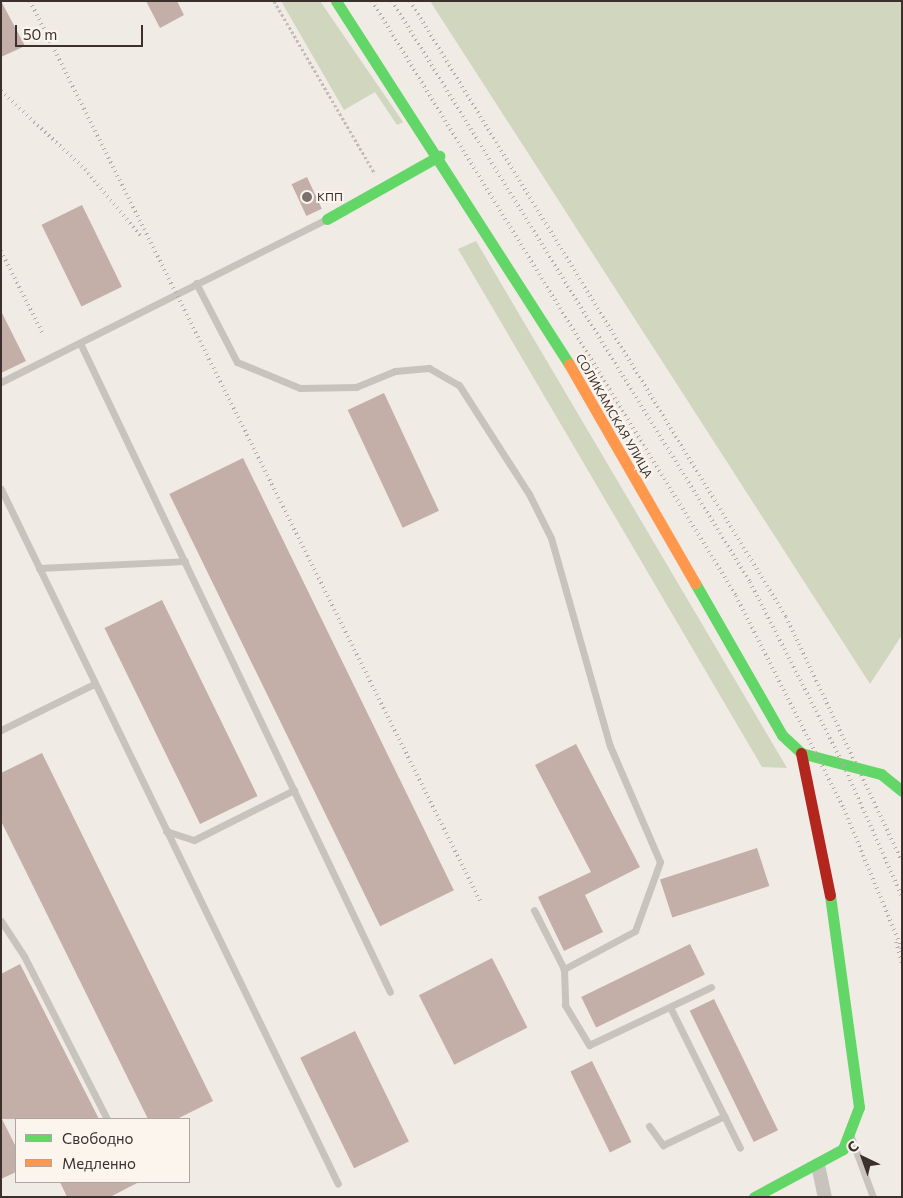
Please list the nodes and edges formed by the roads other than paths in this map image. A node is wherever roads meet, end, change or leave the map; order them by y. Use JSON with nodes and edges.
{"nodes":[{"id":1,"x":336,"y":1,"type":"edge"},
{"id":2,"x":439,"y":156,"type":"junction"},
{"id":3,"x":327,"y":219,"type":"joint"},
{"id":4,"x":196,"y":283,"type":"junction"},
{"id":5,"x":80,"y":343,"type":"junction"},
{"id":6,"x":1,"y":382,"type":"edge"},
{"id":7,"x":1,"y":489,"type":"edge"},
{"id":8,"x":184,"y":562,"type":"junction"},
{"id":9,"x":39,"y":568,"type":"junction"},
{"id":10,"x":94,"y":684,"type":"junction"},
{"id":11,"x":1,"y":730,"type":"edge"},
{"id":12,"x":801,"y":754,"type":"junction"},
{"id":13,"x":294,"y":790,"type":"junction"},
{"id":14,"x":902,"y":791,"type":"edge"},
{"id":15,"x":166,"y":831,"type":"junction"},
{"id":16,"x":534,"y":910,"type":"dead end"},
{"id":17,"x":1,"y":921,"type":"edge"},
{"id":18,"x":564,"y":969,"type":"junction"},
{"id":19,"x":711,"y":987,"type":"dead end"},
{"id":20,"x":390,"y":992,"type":"dead end"},
{"id":21,"x":670,"y":1007,"type":"junction"},
{"id":22,"x":724,"y":1116,"type":"junction"},
{"id":23,"x":106,"y":1118,"type":"edge"},
{"id":24,"x":648,"y":1126,"type":"dead end"},
{"id":25,"x":851,"y":1137,"type":"junction"},
{"id":26,"x":740,"y":1148,"type":"dead end"},
{"id":27,"x":818,"y":1165,"type":"junction"},
{"id":28,"x":338,"y":1184,"type":"dead end"},
{"id":29,"x":754,"y":1197,"type":"edge"},
{"id":30,"x":825,"y":1197,"type":"edge"},
{"id":31,"x":873,"y":1197,"type":"edge"}],
"edges":[{"from":1,"to":2,"type":"main road","name":"СОЛИКАМСКАЯ УЛИЦА"},
{"from":2,"to":3,"type":"main road"},
{"from":2,"to":12,"type":"main road","name":"СОЛИКАМСКАЯ УЛИЦА"},
{"from":3,"to":4,"type":"lane"},
{"from":4,"to":5,"type":"lane"},
{"from":4,"to":18,"type":"lane"},
{"from":5,"to":6,"type":"lane"},
{"from":5,"to":8,"type":"lane"},
{"from":7,"to":9,"type":"lane"},
{"from":8,"to":9,"type":"lane"},
{"from":8,"to":13,"type":"lane"},
{"from":9,"to":10,"type":"lane"},
{"from":10,"to":11,"type":"lane"},
{"from":10,"to":15,"type":"lane"},
{"from":12,"to":14,"type":"main road"},
{"from":12,"to":25,"type":"main road"},
{"from":13,"to":15,"type":"lane"},
{"from":13,"to":20,"type":"lane"},
{"from":15,"to":28,"type":"lane"},
{"from":16,"to":18,"type":"lane"},
{"from":17,"to":23,"type":"lane"},
{"from":18,"to":21,"type":"lane"},
{"from":19,"to":21,"type":"lane"},
{"from":21,"to":22,"type":"lane"},
{"from":22,"to":24,"type":"lane"},
{"from":22,"to":26,"type":"lane"},
{"from":25,"to":27,"type":"main road"},
{"from":25,"to":31,"type":"lane"},
{"from":27,"to":29,"type":"main road"},
{"from":27,"to":30,"type":"street"}]}
